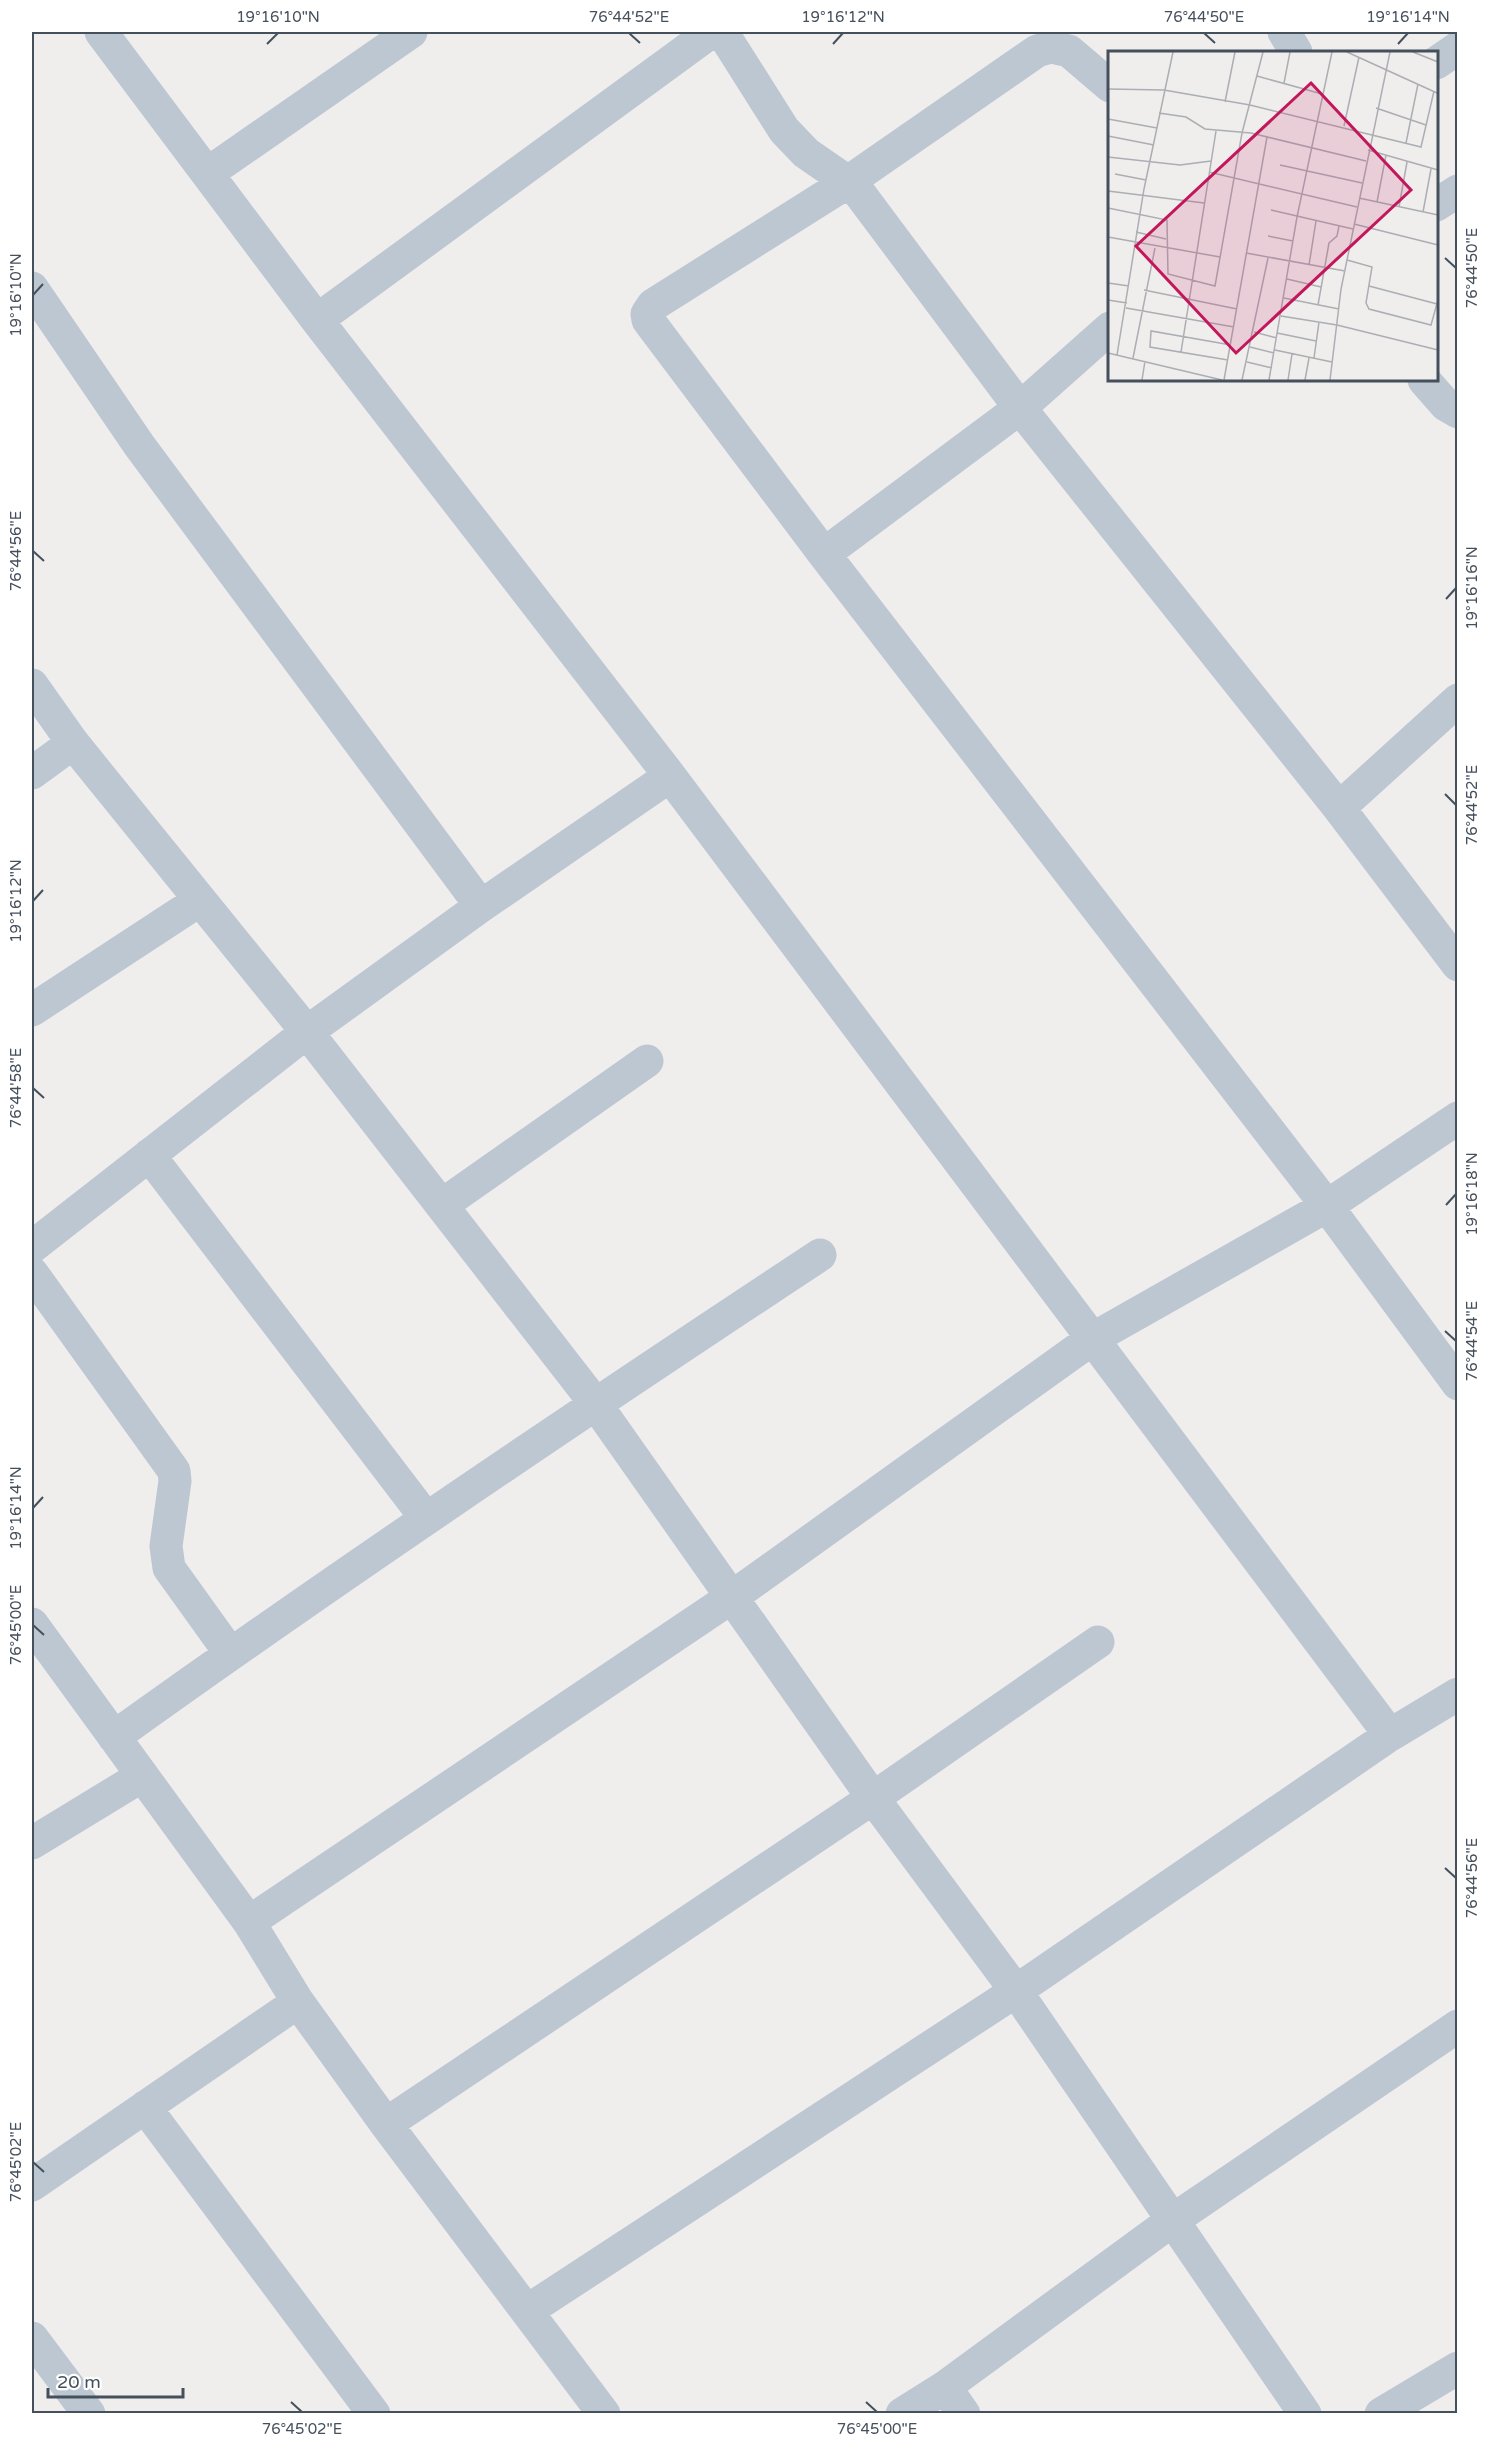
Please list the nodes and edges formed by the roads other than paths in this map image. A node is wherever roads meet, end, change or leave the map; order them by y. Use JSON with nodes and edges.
{"nodes":[{"id":1,"x":101,"y":32,"type":"edge"},
{"id":2,"x":411,"y":32,"type":"edge"},
{"id":3,"x":711,"y":32,"type":"edge"},
{"id":4,"x":722,"y":32,"type":"edge"},
{"id":5,"x":1284,"y":32,"type":"edge"},
{"id":6,"x":1458,"y":48,"type":"edge"},
{"id":7,"x":1295,"y":51,"type":"edge"},
{"id":8,"x":1438,"y":62,"type":"edge"},
{"id":9,"x":1108,"y":84,"type":"edge"},
{"id":10,"x":208,"y":173,"type":"junction"},
{"id":11,"x":848,"y":182,"type":"junction"},
{"id":12,"x":1458,"y":191,"type":"edge"},
{"id":13,"x":1438,"y":204,"type":"edge"},
{"id":14,"x":32,"y":288,"type":"edge"},
{"id":15,"x":317,"y":320,"type":"junction"},
{"id":16,"x":1108,"y":330,"type":"edge"},
{"id":17,"x":1425,"y":381,"type":"edge"},
{"id":18,"x":1020,"y":408,"type":"junction"},
{"id":19,"x":1458,"y":412,"type":"edge"},
{"id":20,"x":824,"y":554,"type":"junction"},
{"id":21,"x":32,"y":685,"type":"edge"},
{"id":22,"x":1458,"y":700,"type":"edge"},
{"id":23,"x":73,"y":742,"type":"junction"},
{"id":24,"x":32,"y":773,"type":"edge"},
{"id":25,"x":670,"y":776,"type":"junction"},
{"id":26,"x":1339,"y":808,"type":"junction"},
{"id":27,"x":200,"y":900,"type":"junction"},
{"id":28,"x":481,"y":906,"type":"junction"},
{"id":29,"x":1458,"y":965,"type":"edge"},
{"id":30,"x":32,"y":1010,"type":"edge"},
{"id":31,"x":307,"y":1032,"type":"junction"},
{"id":32,"x":647,"y":1061,"type":"dead end"},
{"id":33,"x":1458,"y":1118,"type":"edge"},
{"id":34,"x":149,"y":1155,"type":"junction"},
{"id":35,"x":442,"y":1205,"type":"junction"},
{"id":36,"x":1327,"y":1206,"type":"junction"},
{"id":37,"x":32,"y":1247,"type":"edge"},
{"id":38,"x":820,"y":1255,"type":"dead end"},
{"id":39,"x":32,"y":1273,"type":"edge"},
{"id":40,"x":1092,"y":1340,"type":"junction"},
{"id":41,"x":1458,"y":1384,"type":"edge"},
{"id":42,"x":594,"y":1403,"type":"junction"},
{"id":43,"x":426,"y":1518,"type":"junction"},
{"id":44,"x":732,"y":1597,"type":"junction"},
{"id":45,"x":32,"y":1624,"type":"edge"},
{"id":46,"x":1098,"y":1642,"type":"dead end"},
{"id":47,"x":230,"y":1653,"type":"junction"},
{"id":48,"x":1458,"y":1695,"type":"edge"},
{"id":49,"x":1390,"y":1735,"type":"junction"},
{"id":50,"x":114,"y":1737,"type":"junction"},
{"id":51,"x":142,"y":1776,"type":"junction"},
{"id":52,"x":873,"y":1797,"type":"junction"},
{"id":53,"x":32,"y":1843,"type":"edge"},
{"id":54,"x":249,"y":1922,"type":"junction"},
{"id":55,"x":1016,"y":1991,"type":"junction"},
{"id":56,"x":298,"y":2002,"type":"junction"},
{"id":57,"x":1458,"y":2026,"type":"edge"},
{"id":58,"x":145,"y":2107,"type":"junction"},
{"id":59,"x":386,"y":2124,"type":"junction"},
{"id":60,"x":32,"y":2185,"type":"edge"},
{"id":61,"x":1173,"y":2220,"type":"junction"},
{"id":62,"x":527,"y":2310,"type":"junction"},
{"id":63,"x":32,"y":2338,"type":"edge"},
{"id":64,"x":1458,"y":2368,"type":"edge"},
{"id":65,"x":945,"y":2387,"type":"junction"},
{"id":66,"x":592,"y":2410,"type":"edge"},
{"id":67,"x":89,"y":2414,"type":"edge"},
{"id":68,"x":374,"y":2414,"type":"edge"},
{"id":69,"x":902,"y":2414,"type":"edge"},
{"id":70,"x":964,"y":2414,"type":"edge"},
{"id":71,"x":1305,"y":2414,"type":"edge"},
{"id":72,"x":1381,"y":2414,"type":"edge"}],
"edges":[{"from":1,"to":10,"type":"street"},
{"from":2,"to":10,"type":"street"},
{"from":3,"to":15,"type":"street"},
{"from":4,"to":11,"type":"street"},
{"from":5,"to":7,"type":"street"},
{"from":6,"to":8,"type":"street"},
{"from":9,"to":11,"type":"street"},
{"from":10,"to":15,"type":"street"},
{"from":11,"to":18,"type":"street"},
{"from":11,"to":20,"type":"street"},
{"from":12,"to":13,"type":"street"},
{"from":14,"to":28,"type":"street"},
{"from":15,"to":25,"type":"street"},
{"from":16,"to":18,"type":"street"},
{"from":17,"to":19,"type":"street"},
{"from":18,"to":20,"type":"street"},
{"from":18,"to":26,"type":"street"},
{"from":20,"to":36,"type":"street"},
{"from":21,"to":23,"type":"street"},
{"from":22,"to":26,"type":"street"},
{"from":23,"to":24,"type":"street"},
{"from":23,"to":27,"type":"street"},
{"from":25,"to":28,"type":"street"},
{"from":25,"to":40,"type":"street"},
{"from":26,"to":29,"type":"street"},
{"from":27,"to":30,"type":"street"},
{"from":27,"to":31,"type":"street"},
{"from":28,"to":31,"type":"street"},
{"from":31,"to":34,"type":"street"},
{"from":31,"to":35,"type":"street"},
{"from":32,"to":35,"type":"street"},
{"from":33,"to":36,"type":"street"},
{"from":34,"to":37,"type":"street"},
{"from":34,"to":43,"type":"street"},
{"from":35,"to":42,"type":"street"},
{"from":36,"to":40,"type":"street"},
{"from":36,"to":41,"type":"street"},
{"from":38,"to":42,"type":"street"},
{"from":39,"to":47,"type":"street"},
{"from":40,"to":44,"type":"street"},
{"from":40,"to":49,"type":"street"},
{"from":42,"to":43,"type":"street"},
{"from":42,"to":44,"type":"street"},
{"from":43,"to":47,"type":"street"},
{"from":44,"to":52,"type":"street"},
{"from":44,"to":54,"type":"street"},
{"from":45,"to":50,"type":"street"},
{"from":46,"to":52,"type":"street"},
{"from":47,"to":50,"type":"street"},
{"from":48,"to":49,"type":"street"},
{"from":49,"to":55,"type":"street"},
{"from":50,"to":51,"type":"street"},
{"from":51,"to":53,"type":"street"},
{"from":51,"to":54,"type":"street"},
{"from":52,"to":55,"type":"street"},
{"from":52,"to":59,"type":"street"},
{"from":54,"to":56,"type":"street"},
{"from":55,"to":61,"type":"street"},
{"from":55,"to":62,"type":"street"},
{"from":56,"to":58,"type":"street"},
{"from":56,"to":59,"type":"street"},
{"from":57,"to":61,"type":"street"},
{"from":58,"to":60,"type":"street"},
{"from":58,"to":68,"type":"street"},
{"from":59,"to":62,"type":"street"},
{"from":61,"to":65,"type":"street"},
{"from":61,"to":71,"type":"street"},
{"from":62,"to":66,"type":"street"},
{"from":63,"to":67,"type":"street"},
{"from":64,"to":72,"type":"street"},
{"from":65,"to":69,"type":"street"},
{"from":65,"to":70,"type":"street"}]}
